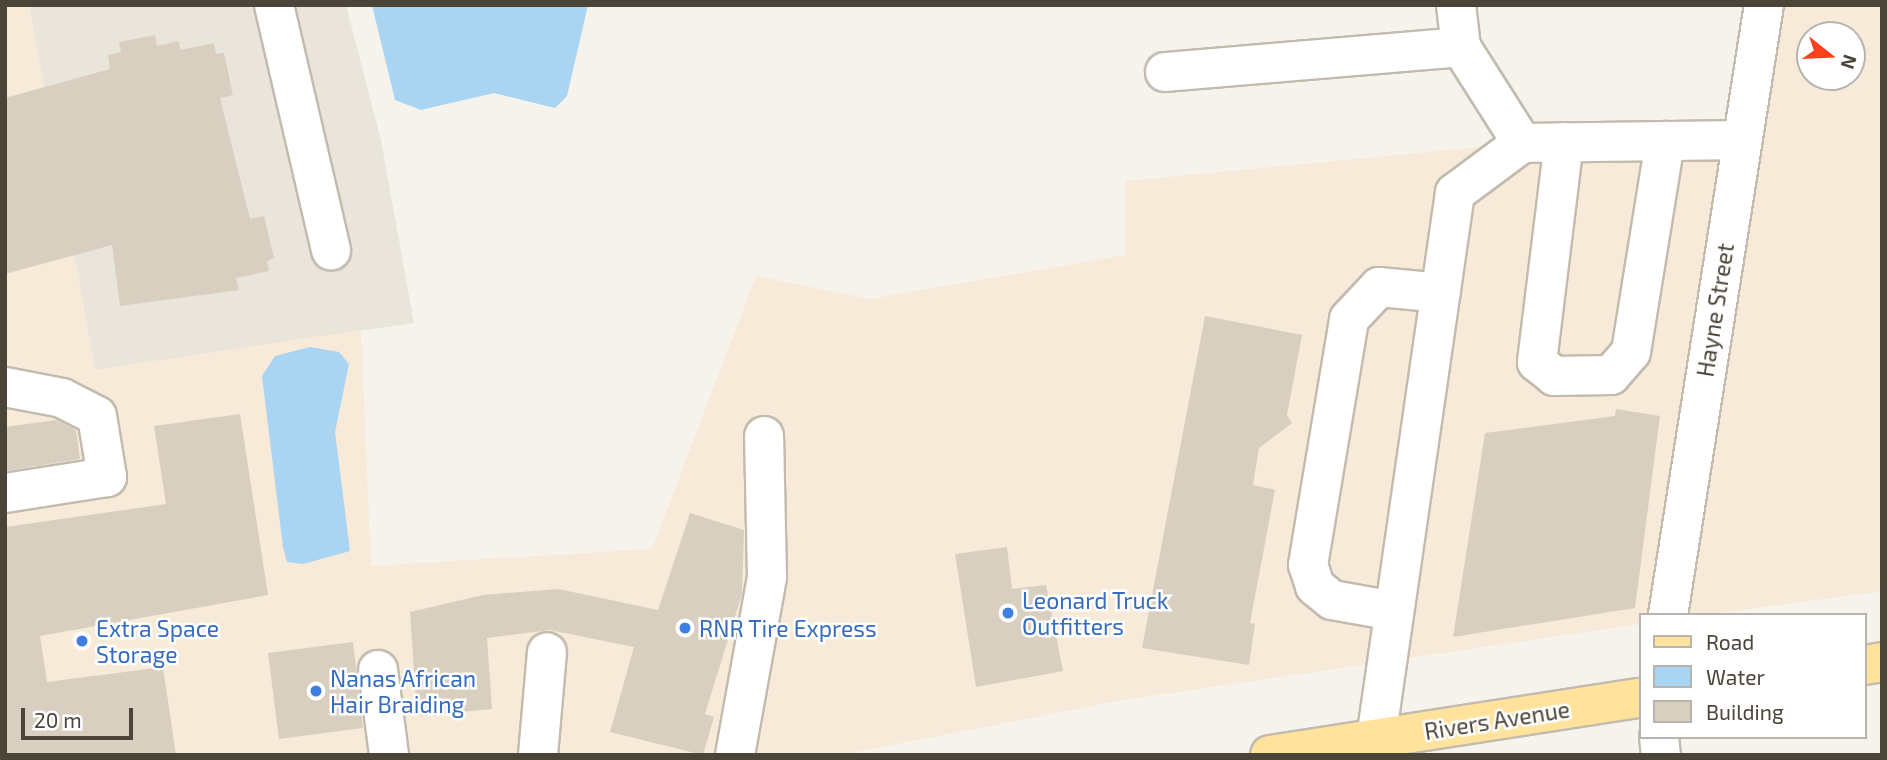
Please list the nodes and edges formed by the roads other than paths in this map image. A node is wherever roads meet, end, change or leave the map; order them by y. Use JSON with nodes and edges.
{"nodes":[{"id":1,"x":274,"y":5,"type":"edge"},
{"id":2,"x":1456,"y":5,"type":"edge"},
{"id":3,"x":1764,"y":5,"type":"edge"},
{"id":4,"x":1461,"y":47,"type":"junction"},
{"id":5,"x":1165,"y":72,"type":"dead end"},
{"id":6,"x":1742,"y":140,"type":"junction"},
{"id":7,"x":1665,"y":141,"type":"junction"},
{"id":8,"x":1564,"y":142,"type":"junction"},
{"id":9,"x":1522,"y":143,"type":"junction"},
{"id":10,"x":331,"y":250,"type":"dead end"},
{"id":11,"x":1441,"y":293,"type":"junction"},
{"id":12,"x":5,"y":387,"type":"edge"},
{"id":13,"x":764,"y":436,"type":"dead end"},
{"id":14,"x":5,"y":493,"type":"edge"},
{"id":15,"x":1394,"y":611,"type":"junction"},
{"id":16,"x":1668,"y":613,"type":"edge"},
{"id":17,"x":547,"y":652,"type":"dead end"},
{"id":18,"x":378,"y":670,"type":"dead end"},
{"id":19,"x":1638,"y":698,"type":"edge"},
{"id":20,"x":1376,"y":738,"type":"junction"},
{"id":21,"x":389,"y":755,"type":"edge"},
{"id":22,"x":538,"y":755,"type":"edge"},
{"id":23,"x":735,"y":755,"type":"edge"},
{"id":24,"x":1270,"y":755,"type":"edge"}],
"edges":[{"from":1,"to":10,"type":"street"},
{"from":2,"to":4,"type":"street"},
{"from":3,"to":6,"type":"street","name":"Hayne Street"},
{"from":4,"to":5,"type":"street"},
{"from":4,"to":9,"type":"street"},
{"from":6,"to":7,"type":"street"},
{"from":6,"to":16,"type":"street","name":"Hayne Street"},
{"from":7,"to":8,"type":"street"},
{"from":7,"to":8,"type":"street"},
{"from":8,"to":9,"type":"street"},
{"from":9,"to":11,"type":"street"},
{"from":11,"to":15,"type":"street"},
{"from":11,"to":15,"type":"street"},
{"from":12,"to":14,"type":"street"},
{"from":13,"to":23,"type":"street"},
{"from":15,"to":20,"type":"street"},
{"from":17,"to":22,"type":"street"},
{"from":18,"to":21,"type":"street"},
{"from":19,"to":20,"type":"main road","name":"Rivers Avenue"},
{"from":20,"to":24,"type":"main road","name":"Rivers Avenue"}]}
